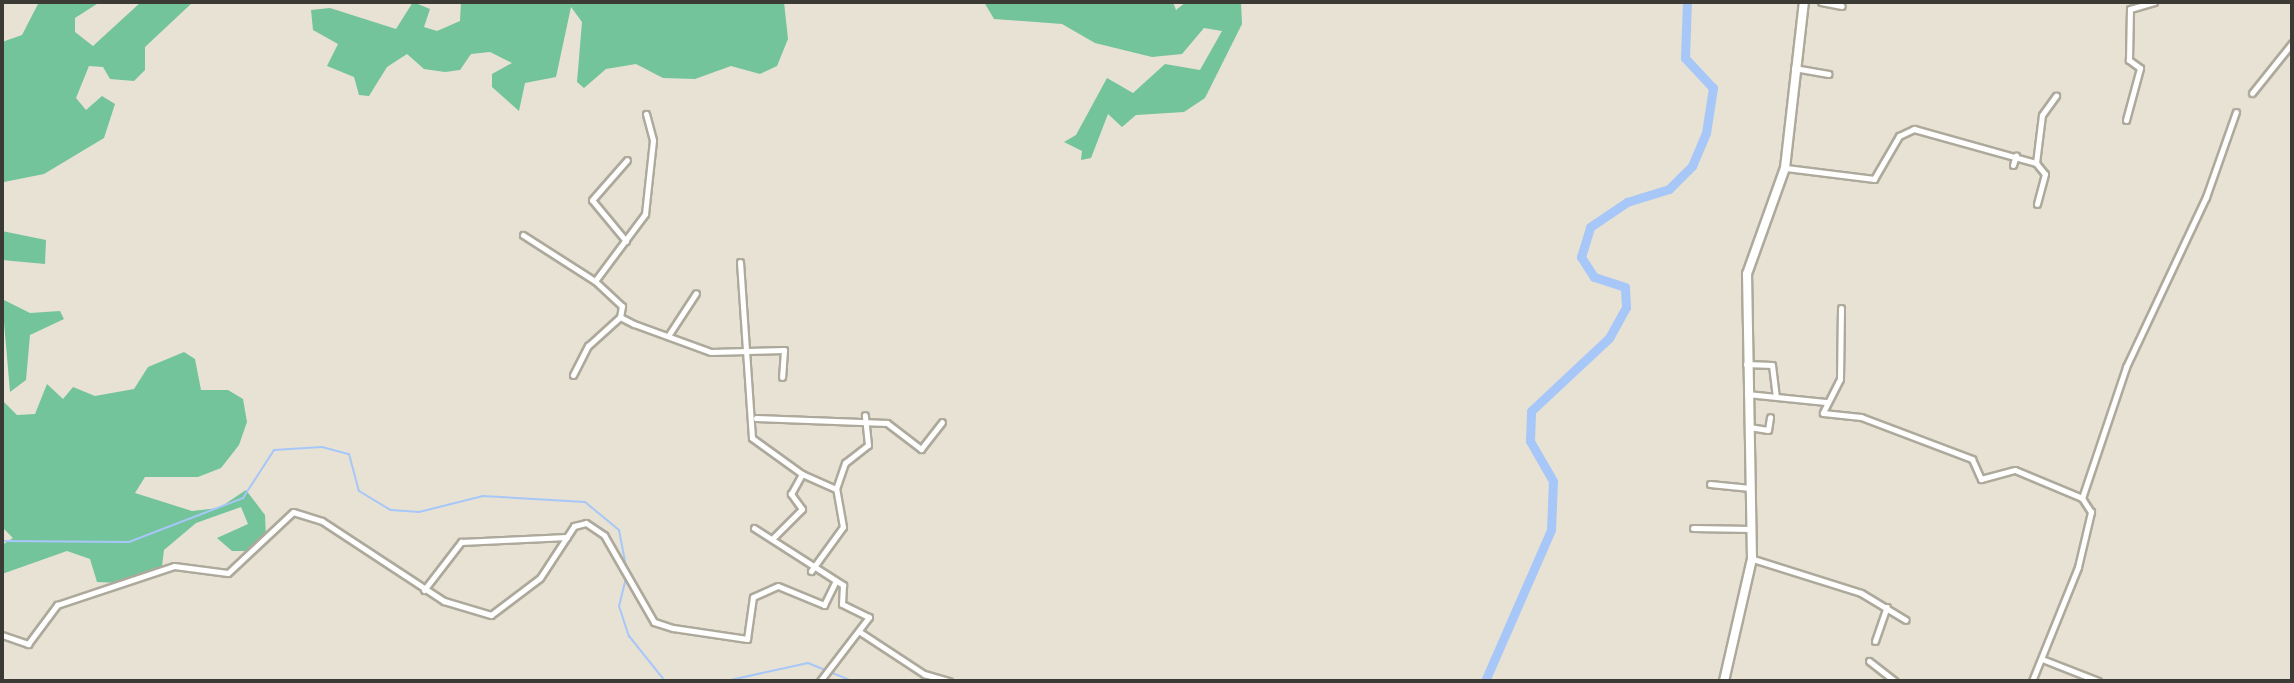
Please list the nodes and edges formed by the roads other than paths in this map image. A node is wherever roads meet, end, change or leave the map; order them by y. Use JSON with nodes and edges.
{"nodes":[{"id":1,"x":1804,"y":2,"type":"edge"},
{"id":2,"x":1821,"y":2,"type":"edge"},
{"id":3,"x":2154,"y":2,"type":"edge"},
{"id":4,"x":1842,"y":6,"type":"dead end"},
{"id":5,"x":2292,"y":43,"type":"edge"},
{"id":6,"x":1793,"y":67,"type":"junction"},
{"id":7,"x":1828,"y":74,"type":"dead end"},
{"id":8,"x":2252,"y":93,"type":"dead end"},
{"id":9,"x":2056,"y":96,"type":"dead end"},
{"id":10,"x":2236,"y":112,"type":"dead end"},
{"id":11,"x":646,"y":114,"type":"dead end"},
{"id":12,"x":2126,"y":120,"type":"dead end"},
{"id":13,"x":2016,"y":155,"type":"junction"},
{"id":14,"x":627,"y":160,"type":"dead end"},
{"id":15,"x":2036,"y":163,"type":"junction"},
{"id":16,"x":2013,"y":165,"type":"dead end"},
{"id":17,"x":1785,"y":168,"type":"junction"},
{"id":18,"x":2037,"y":204,"type":"dead end"},
{"id":19,"x":523,"y":235,"type":"dead end"},
{"id":20,"x":626,"y":241,"type":"junction"},
{"id":21,"x":740,"y":262,"type":"dead end"},
{"id":22,"x":595,"y":281,"type":"junction"},
{"id":23,"x":696,"y":293,"type":"dead end"},
{"id":24,"x":1841,"y":308,"type":"dead end"},
{"id":25,"x":620,"y":317,"type":"junction"},
{"id":26,"x":668,"y":336,"type":"junction"},
{"id":27,"x":746,"y":349,"type":"junction"},
{"id":28,"x":1745,"y":364,"type":"junction"},
{"id":29,"x":573,"y":375,"type":"dead end"},
{"id":30,"x":782,"y":377,"type":"dead end"},
{"id":31,"x":1747,"y":394,"type":"junction"},
{"id":32,"x":1776,"y":396,"type":"junction"},
{"id":33,"x":1826,"y":402,"type":"junction"},
{"id":34,"x":1770,"y":417,"type":"dead end"},
{"id":35,"x":756,"y":418,"type":"junction"},
{"id":36,"x":865,"y":418,"type":"junction"},
{"id":37,"x":942,"y":422,"type":"dead end"},
{"id":38,"x":1748,"y":427,"type":"junction"},
{"id":39,"x":802,"y":474,"type":"junction"},
{"id":40,"x":1710,"y":484,"type":"dead end"},
{"id":41,"x":1751,"y":488,"type":"junction"},
{"id":42,"x":836,"y":489,"type":"junction"},
{"id":43,"x":2082,"y":498,"type":"junction"},
{"id":44,"x":754,"y":528,"type":"dead end"},
{"id":45,"x":1693,"y":528,"type":"dead end"},
{"id":46,"x":1752,"y":529,"type":"junction"},
{"id":47,"x":567,"y":537,"type":"junction"},
{"id":48,"x":773,"y":538,"type":"junction"},
{"id":49,"x":1752,"y":559,"type":"junction"},
{"id":50,"x":811,"y":571,"type":"junction"},
{"id":51,"x":835,"y":582,"type":"junction"},
{"id":52,"x":424,"y":590,"type":"junction"},
{"id":53,"x":1887,"y":607,"type":"junction"},
{"id":54,"x":1906,"y":620,"type":"dead end"},
{"id":55,"x":860,"y":632,"type":"junction"},
{"id":56,"x":2,"y":635,"type":"edge"},
{"id":57,"x":1875,"y":641,"type":"dead end"},
{"id":58,"x":2042,"y":659,"type":"junction"},
{"id":59,"x":1869,"y":661,"type":"dead end"},
{"id":60,"x":820,"y":681,"type":"edge"},
{"id":61,"x":949,"y":681,"type":"edge"},
{"id":62,"x":1724,"y":681,"type":"edge"},
{"id":63,"x":1895,"y":681,"type":"edge"},
{"id":64,"x":2032,"y":681,"type":"edge"},
{"id":65,"x":2098,"y":681,"type":"edge"}],
"edges":[{"from":1,"to":6,"type":"main road"},
{"from":2,"to":4,"type":"street"},
{"from":3,"to":12,"type":"street"},
{"from":5,"to":8,"type":"street"},
{"from":6,"to":7,"type":"street"},
{"from":6,"to":17,"type":"main road"},
{"from":9,"to":15,"type":"street"},
{"from":10,"to":43,"type":"street"},
{"from":11,"to":20,"type":"street"},
{"from":13,"to":15,"type":"street"},
{"from":13,"to":16,"type":"street"},
{"from":13,"to":17,"type":"street"},
{"from":14,"to":20,"type":"street"},
{"from":15,"to":18,"type":"street"},
{"from":17,"to":28,"type":"main road"},
{"from":19,"to":22,"type":"street"},
{"from":20,"to":22,"type":"street"},
{"from":21,"to":27,"type":"street"},
{"from":22,"to":25,"type":"street"},
{"from":23,"to":26,"type":"street"},
{"from":24,"to":33,"type":"street"},
{"from":25,"to":26,"type":"street"},
{"from":25,"to":29,"type":"street"},
{"from":26,"to":27,"type":"street"},
{"from":27,"to":30,"type":"street"},
{"from":27,"to":35,"type":"street"},
{"from":28,"to":31,"type":"main road"},
{"from":28,"to":32,"type":"street"},
{"from":31,"to":32,"type":"street"},
{"from":31,"to":38,"type":"main road"},
{"from":32,"to":33,"type":"street"},
{"from":33,"to":43,"type":"street"},
{"from":34,"to":38,"type":"street"},
{"from":35,"to":36,"type":"street"},
{"from":35,"to":39,"type":"street"},
{"from":36,"to":37,"type":"street"},
{"from":36,"to":42,"type":"street"},
{"from":38,"to":41,"type":"main road"},
{"from":39,"to":42,"type":"street"},
{"from":39,"to":48,"type":"street"},
{"from":40,"to":41,"type":"street"},
{"from":41,"to":46,"type":"main road"},
{"from":42,"to":50,"type":"street"},
{"from":43,"to":58,"type":"street"},
{"from":44,"to":48,"type":"street"},
{"from":45,"to":46,"type":"street"},
{"from":46,"to":49,"type":"main road"},
{"from":47,"to":51,"type":"street"},
{"from":47,"to":52,"type":"street"},
{"from":47,"to":52,"type":"street"},
{"from":48,"to":50,"type":"street"},
{"from":49,"to":53,"type":"street"},
{"from":49,"to":62,"type":"main road"},
{"from":50,"to":51,"type":"street"},
{"from":51,"to":55,"type":"street"},
{"from":52,"to":56,"type":"street"},
{"from":53,"to":54,"type":"street"},
{"from":53,"to":57,"type":"street"},
{"from":55,"to":60,"type":"street"},
{"from":55,"to":61,"type":"street"},
{"from":58,"to":64,"type":"street"},
{"from":58,"to":65,"type":"street"},
{"from":59,"to":63,"type":"street"}]}
